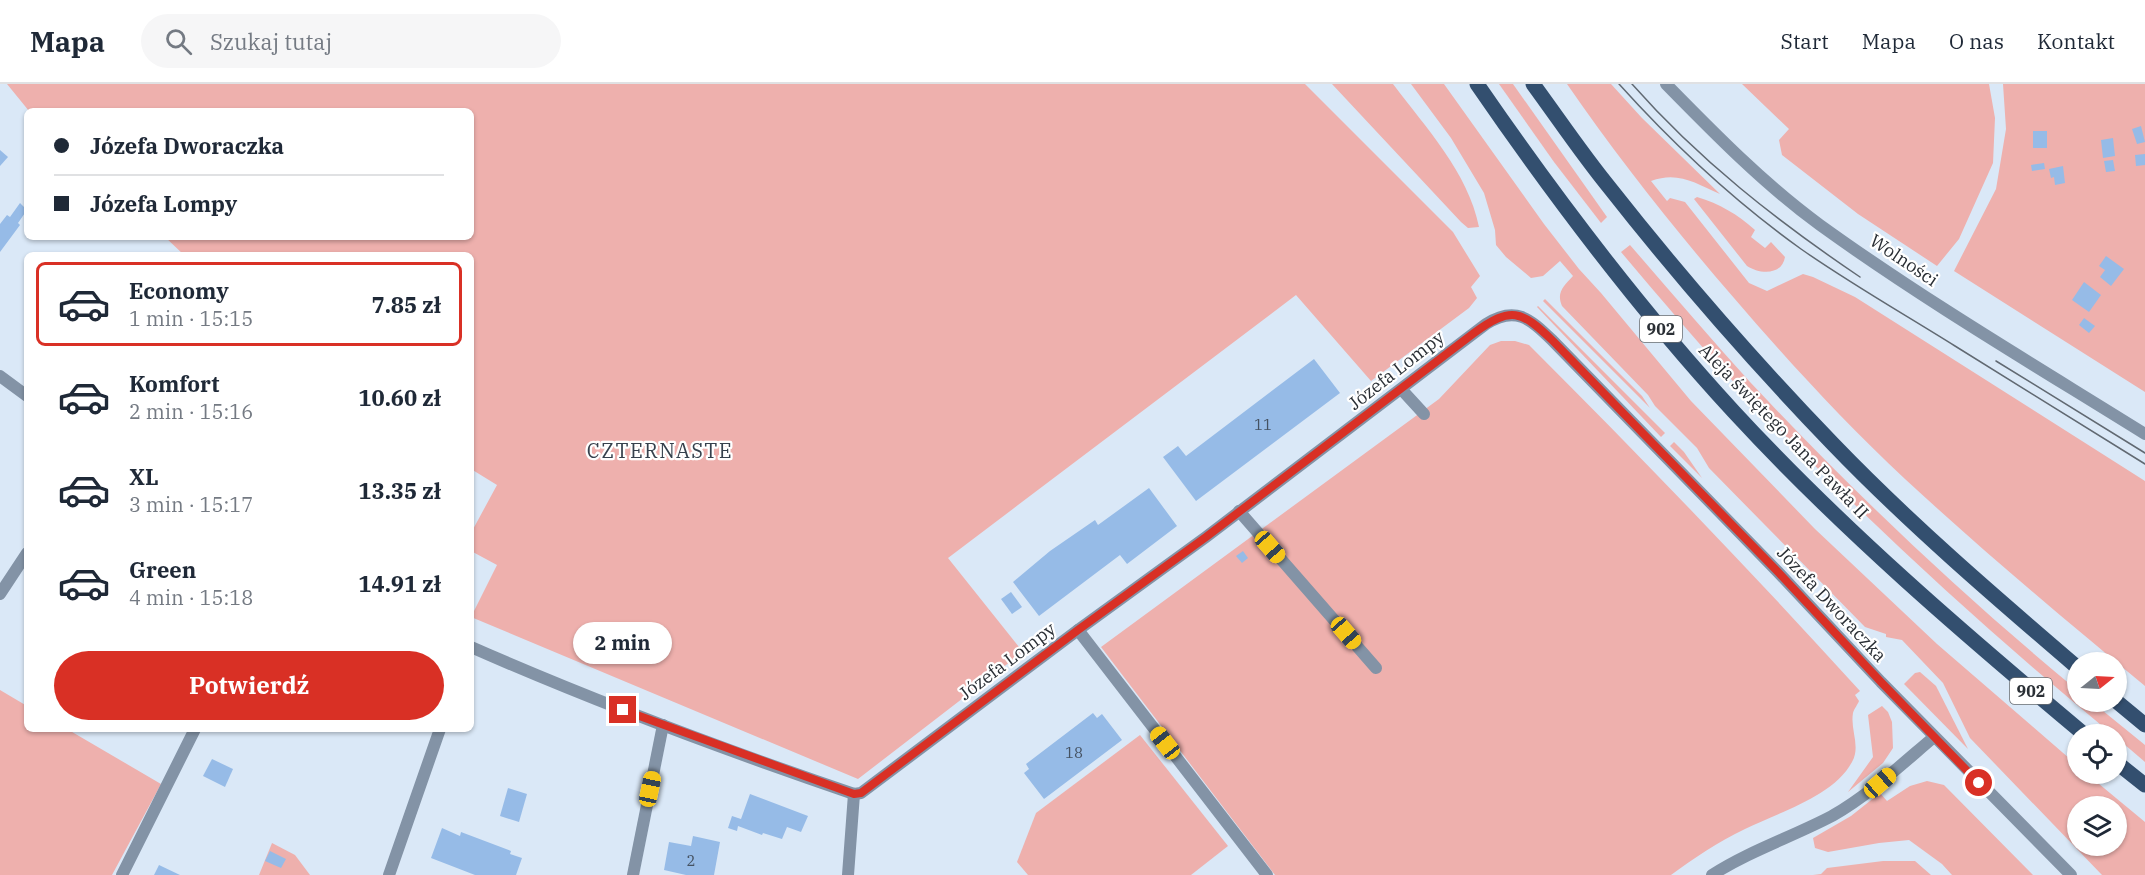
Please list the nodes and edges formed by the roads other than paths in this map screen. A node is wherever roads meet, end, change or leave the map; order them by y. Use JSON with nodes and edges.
{"nodes":[{"id":1,"x":1477,"y":84,"type":"edge"},
{"id":2,"x":1533,"y":84,"type":"edge"},
{"id":3,"x":1666,"y":84,"type":"edge"},
{"id":4,"x":1513,"y":314,"type":"joint"},
{"id":5,"x":0,"y":376,"type":"edge"},
{"id":6,"x":1402,"y":390,"type":"junction"},
{"id":7,"x":24,"y":394,"type":"edge"},
{"id":8,"x":1424,"y":414,"type":"dead end"},
{"id":9,"x":2145,"y":435,"type":"edge"},
{"id":10,"x":1239,"y":511,"type":"junction"},
{"id":11,"x":24,"y":558,"type":"edge"},
{"id":12,"x":0,"y":594,"type":"edge"},
{"id":13,"x":1078,"y":630,"type":"junction"},
{"id":14,"x":474,"y":648,"type":"edge"},
{"id":15,"x":2067,"y":658,"type":"edge"},
{"id":16,"x":1376,"y":668,"type":"dead end"},
{"id":17,"x":2127,"y":710,"type":"edge"},
{"id":18,"x":2072,"y":724,"type":"edge"},
{"id":19,"x":663,"y":725,"type":"junction"},
{"id":20,"x":2145,"y":725,"type":"edge"},
{"id":21,"x":194,"y":732,"type":"edge"},
{"id":22,"x":439,"y":732,"type":"edge"},
{"id":23,"x":1934,"y":736,"type":"junction"},
{"id":24,"x":2127,"y":771,"type":"edge"},
{"id":25,"x":2145,"y":785,"type":"edge"},
{"id":26,"x":854,"y":794,"type":"junction"},
{"id":27,"x":122,"y":875,"type":"edge"},
{"id":28,"x":389,"y":875,"type":"edge"},
{"id":29,"x":633,"y":875,"type":"edge"},
{"id":30,"x":848,"y":875,"type":"edge"},
{"id":31,"x":1267,"y":875,"type":"edge"},
{"id":32,"x":1712,"y":875,"type":"edge"},
{"id":33,"x":2071,"y":875,"type":"edge"}],
"edges":[{"from":1,"to":18,"type":"main road","name":"Aleja świętego Jana Pawła II","number":"902"},
{"from":2,"to":15,"type":"main road","name":"Aleja świętego Jana Pawła II","number":"902"},
{"from":3,"to":9,"type":"street","name":"Wolności"},
{"from":4,"to":6,"type":"street","name":"Józefa Lompy"},
{"from":4,"to":23,"type":"street","name":"Józefa Dworaczka"},
{"from":5,"to":7,"type":"street"},
{"from":6,"to":8,"type":"street"},
{"from":6,"to":10,"type":"street","name":"Józefa Lompy"},
{"from":10,"to":13,"type":"street","name":"Józefa Lompy"},
{"from":10,"to":16,"type":"street"},
{"from":11,"to":12,"type":"street"},
{"from":13,"to":26,"type":"street","name":"Józefa Lompy"},
{"from":13,"to":31,"type":"street"},
{"from":14,"to":19,"type":"street"},
{"from":17,"to":20,"type":"main road"},
{"from":19,"to":26,"type":"street"},
{"from":19,"to":29,"type":"street"},
{"from":21,"to":27,"type":"street"},
{"from":22,"to":28,"type":"street"},
{"from":23,"to":32,"type":"street"},
{"from":23,"to":33,"type":"street","name":"Józefa Dworaczka"},
{"from":24,"to":25,"type":"main road"},
{"from":26,"to":30,"type":"street"}]}
